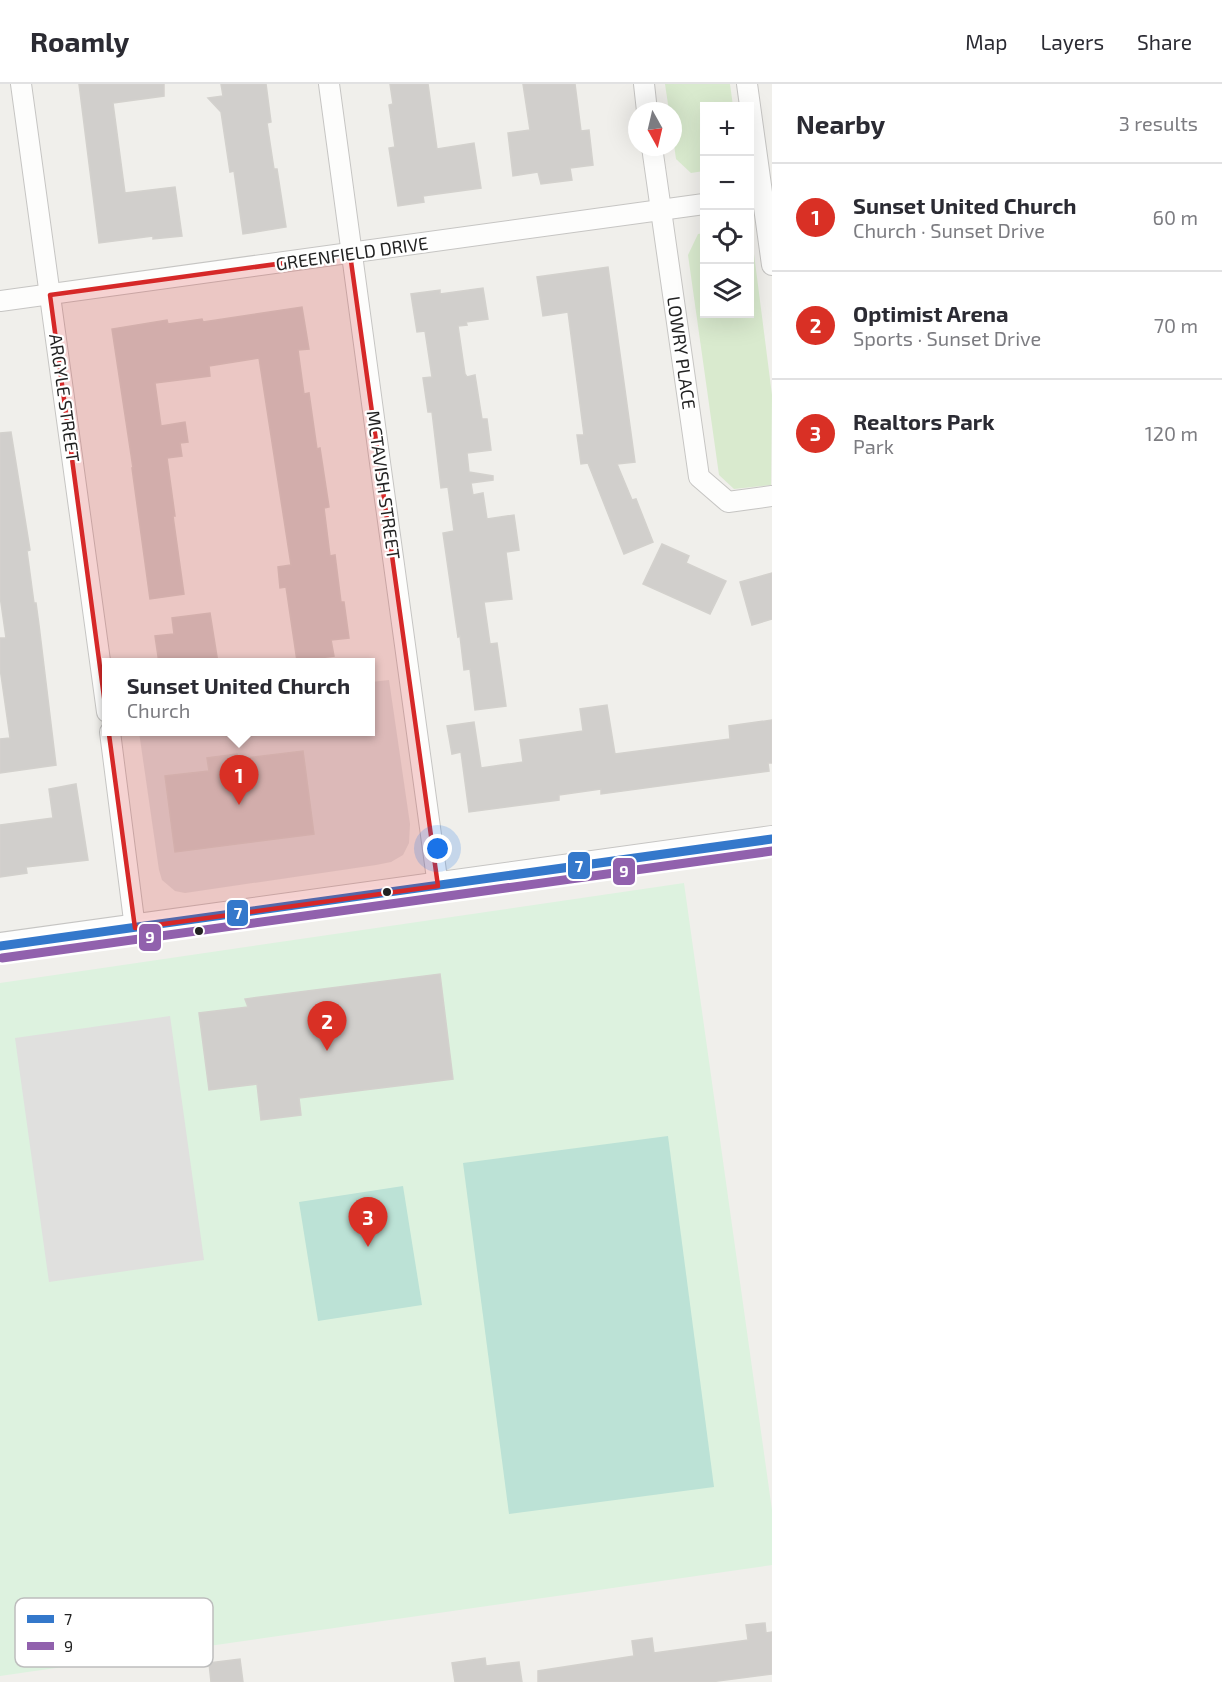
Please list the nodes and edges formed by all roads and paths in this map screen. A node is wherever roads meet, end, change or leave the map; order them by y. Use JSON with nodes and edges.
{"nodes":[{"id":1,"x":21,"y":84,"type":"edge"},
{"id":2,"x":329,"y":84,"type":"edge"},
{"id":3,"x":644,"y":84,"type":"edge"},
{"id":4,"x":747,"y":84,"type":"edge"},
{"id":5,"x":646,"y":102,"type":"edge"},
{"id":6,"x":653,"y":156,"type":"edge"},
{"id":7,"x":761,"y":196,"type":"edge"},
{"id":8,"x":700,"y":205,"type":"edge"},
{"id":9,"x":660,"y":210,"type":"junction"},
{"id":10,"x":350,"y":254,"type":"junction"},
{"id":11,"x":772,"y":265,"type":"edge"},
{"id":12,"x":50,"y":295,"type":"junction"},
{"id":13,"x":0,"y":301,"type":"edge"},
{"id":14,"x":772,"y":496,"type":"edge"},
{"id":15,"x":102,"y":675,"type":"edge"},
{"id":16,"x":111,"y":736,"type":"edge"},
{"id":17,"x":772,"y":839,"type":"edge"},
{"id":18,"x":438,"y":886,"type":"junction"},
{"id":19,"x":135,"y":928,"type":"junction"},
{"id":20,"x":0,"y":946,"type":"edge"}],
"edges":[{"from":1,"to":12,"type":"street","name":"ARGYLE STREET"},
{"from":2,"to":10,"type":"street","name":"MCTAVISH STREET"},
{"from":3,"to":5,"type":"street"},
{"from":4,"to":7,"type":"street"},
{"from":6,"to":9,"type":"street","name":"LOWRY PLACE"},
{"from":7,"to":11,"type":"street"},
{"from":8,"to":9,"type":"street","name":"GREENFIELD DRIVE"},
{"from":9,"to":10,"type":"street","name":"GREENFIELD DRIVE"},
{"from":9,"to":14,"type":"street","name":"LOWRY PLACE"},
{"from":10,"to":12,"type":"street","name":"GREENFIELD DRIVE"},
{"from":10,"to":18,"type":"street","name":"MCTAVISH STREET"},
{"from":12,"to":13,"type":"street","name":"GREENFIELD DRIVE"},
{"from":12,"to":15,"type":"street","name":"ARGYLE STREET"},
{"from":16,"to":19,"type":"street"},
{"from":17,"to":18,"type":"street"},
{"from":18,"to":19,"type":"street"},
{"from":19,"to":20,"type":"street"}]}
